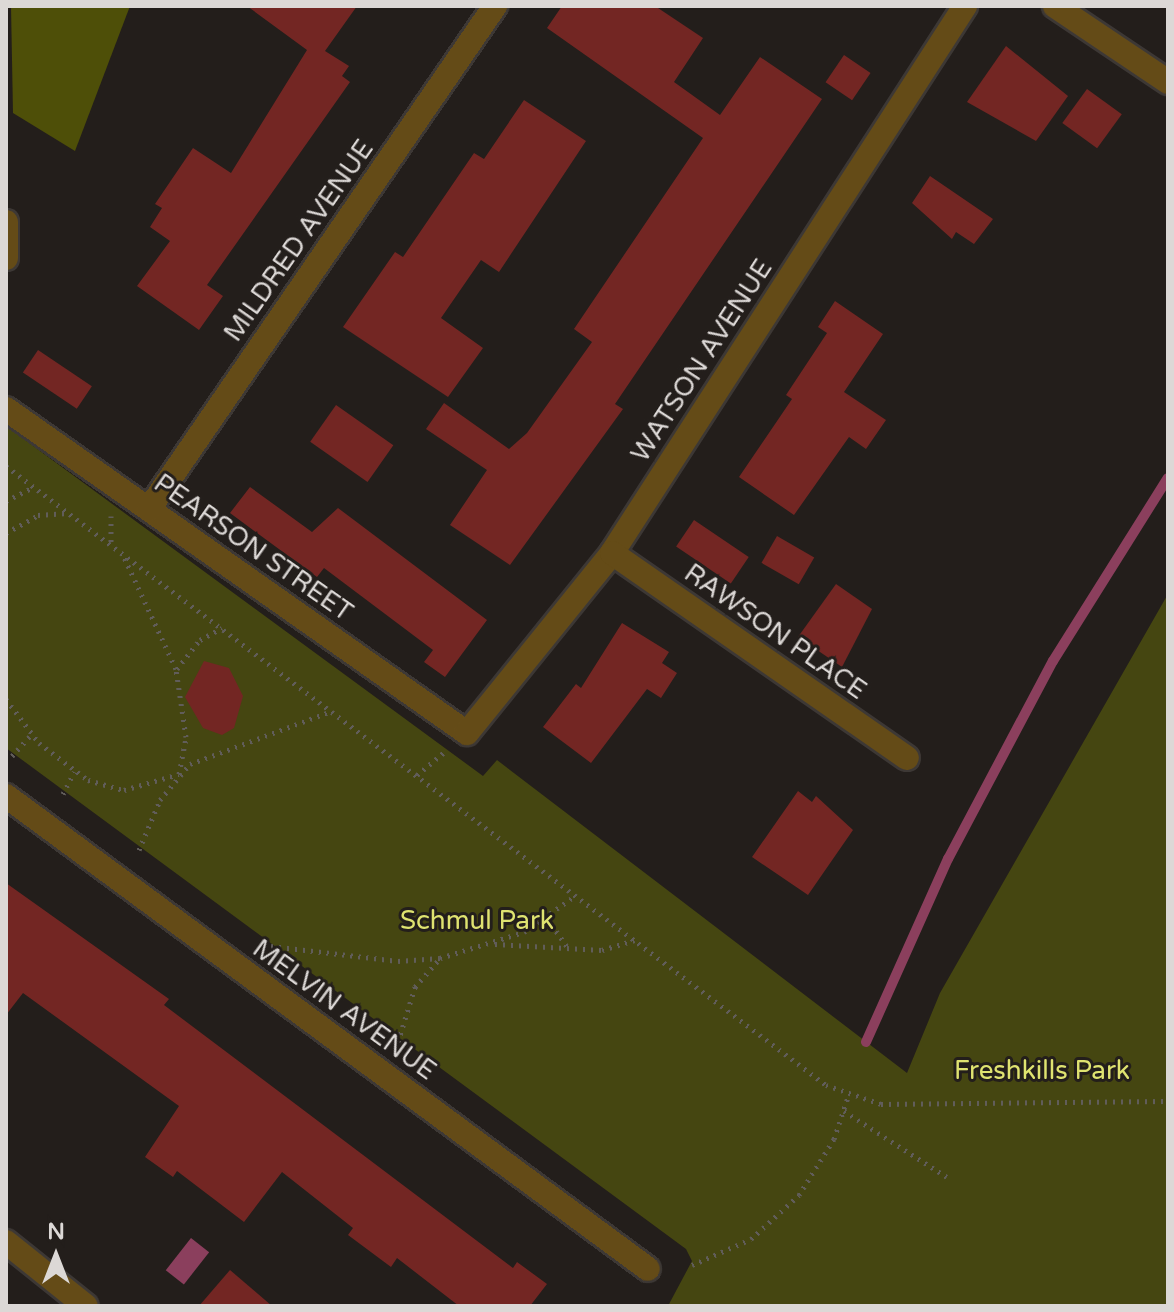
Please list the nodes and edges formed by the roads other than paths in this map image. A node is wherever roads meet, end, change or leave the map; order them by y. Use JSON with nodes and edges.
{"nodes":[{"id":1,"x":495,"y":6,"type":"edge"},
{"id":2,"x":965,"y":6,"type":"edge"},
{"id":3,"x":1055,"y":6,"type":"edge"},
{"id":4,"x":1168,"y":82,"type":"edge"},
{"id":5,"x":6,"y":222,"type":"edge"},
{"id":6,"x":6,"y":258,"type":"edge"},
{"id":7,"x":6,"y":409,"type":"edge"},
{"id":8,"x":149,"y":509,"type":"junction"},
{"id":9,"x":612,"y":553,"type":"junction"},
{"id":10,"x":458,"y":741,"type":"joint"},
{"id":11,"x":907,"y":758,"type":"dead end"},
{"id":12,"x":6,"y":796,"type":"edge"},
{"id":13,"x":6,"y":1242,"type":"edge"},
{"id":14,"x":648,"y":1269,"type":"dead end"},
{"id":15,"x":86,"y":1306,"type":"edge"}],
"edges":[{"from":1,"to":8,"type":"street","name":"MILDRED AVENUE"},
{"from":2,"to":9,"type":"street","name":"WATSON AVENUE"},
{"from":3,"to":4,"type":"street"},
{"from":5,"to":6,"type":"street"},
{"from":7,"to":8,"type":"street","name":"PEARSON STREET"},
{"from":8,"to":10,"type":"street","name":"PEARSON STREET"},
{"from":9,"to":10,"type":"street","name":"WATSON AVENUE"},
{"from":9,"to":11,"type":"street","name":"RAWSON PLACE"},
{"from":12,"to":14,"type":"street","name":"MELVIN AVENUE"},
{"from":13,"to":15,"type":"street"}]}
